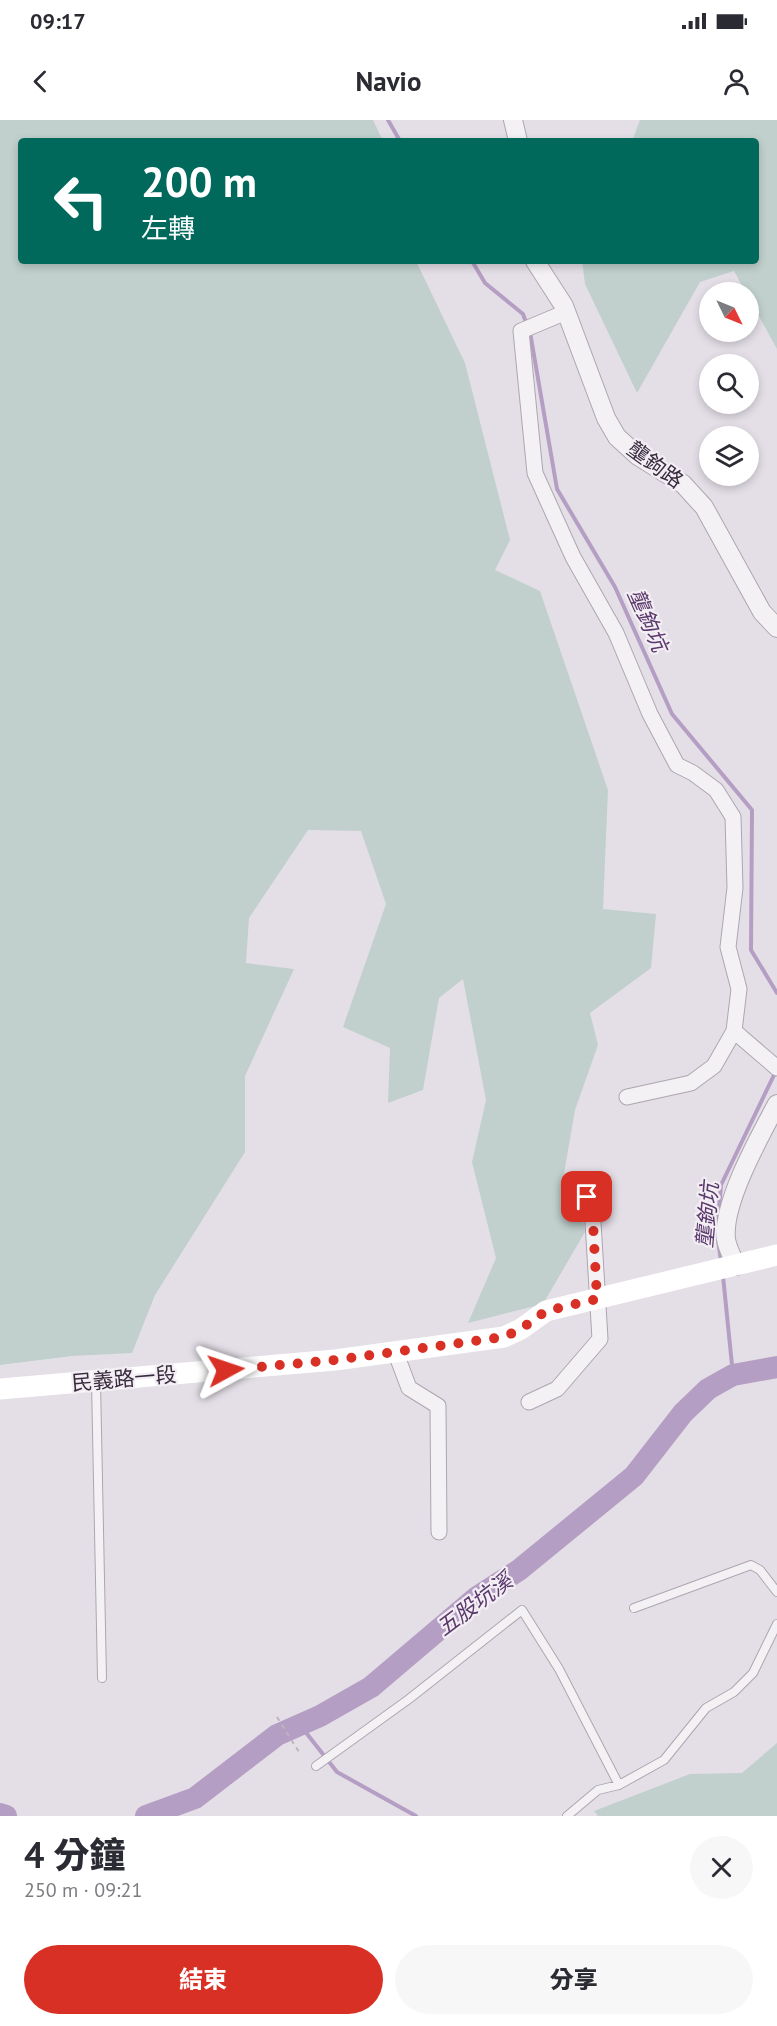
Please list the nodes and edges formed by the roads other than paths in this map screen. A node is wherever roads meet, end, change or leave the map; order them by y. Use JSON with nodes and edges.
{"nodes":[{"id":1,"x":513,"y":120,"type":"edge"},
{"id":2,"x":517,"y":138,"type":"edge"},
{"id":3,"x":537,"y":264,"type":"edge"},
{"id":4,"x":566,"y":312,"type":"junction"},
{"id":5,"x":777,"y":628,"type":"edge"},
{"id":6,"x":734,"y":1031,"type":"junction"},
{"id":7,"x":775,"y":1066,"type":"edge"},
{"id":8,"x":627,"y":1097,"type":"dead end"},
{"id":9,"x":777,"y":1104,"type":"edge"},
{"id":10,"x":587,"y":1197,"type":"dead end"},
{"id":11,"x":777,"y":1255,"type":"edge"},
{"id":12,"x":724,"y":1268,"type":"junction"},
{"id":13,"x":597,"y":1299,"type":"junction"},
{"id":14,"x":395,"y":1351,"type":"junction"},
{"id":15,"x":96,"y":1382,"type":"junction"},
{"id":16,"x":0,"y":1389,"type":"edge"},
{"id":17,"x":529,"y":1402,"type":"dead end"},
{"id":18,"x":439,"y":1532,"type":"dead end"},
{"id":19,"x":777,"y":1592,"type":"edge"},
{"id":20,"x":634,"y":1608,"type":"dead end"},
{"id":21,"x":777,"y":1624,"type":"edge"},
{"id":22,"x":102,"y":1678,"type":"dead end"},
{"id":23,"x":316,"y":1766,"type":"dead end"},
{"id":24,"x":619,"y":1785,"type":"junction"},
{"id":25,"x":567,"y":1816,"type":"edge"}],
"edges":[{"from":1,"to":2,"type":"street"},
{"from":3,"to":4,"type":"street","name":"壟鉤路"},
{"from":4,"to":5,"type":"street","name":"壟鉤路"},
{"from":4,"to":6,"type":"street"},
{"from":6,"to":7,"type":"street"},
{"from":6,"to":8,"type":"street"},
{"from":9,"to":12,"type":"street"},
{"from":10,"to":13,"type":"street"},
{"from":11,"to":12,"type":"main road","name":"民義路一段"},
{"from":12,"to":13,"type":"main road","name":"民義路一段"},
{"from":13,"to":14,"type":"main road","name":"民義路一段"},
{"from":13,"to":17,"type":"street"},
{"from":14,"to":15,"type":"main road","name":"民義路一段"},
{"from":14,"to":18,"type":"street"},
{"from":15,"to":16,"type":"main road","name":"民義路一段"},
{"from":15,"to":22,"type":"lane"},
{"from":19,"to":20,"type":"lane"},
{"from":21,"to":24,"type":"lane"},
{"from":23,"to":24,"type":"lane"},
{"from":24,"to":25,"type":"lane"}]}
